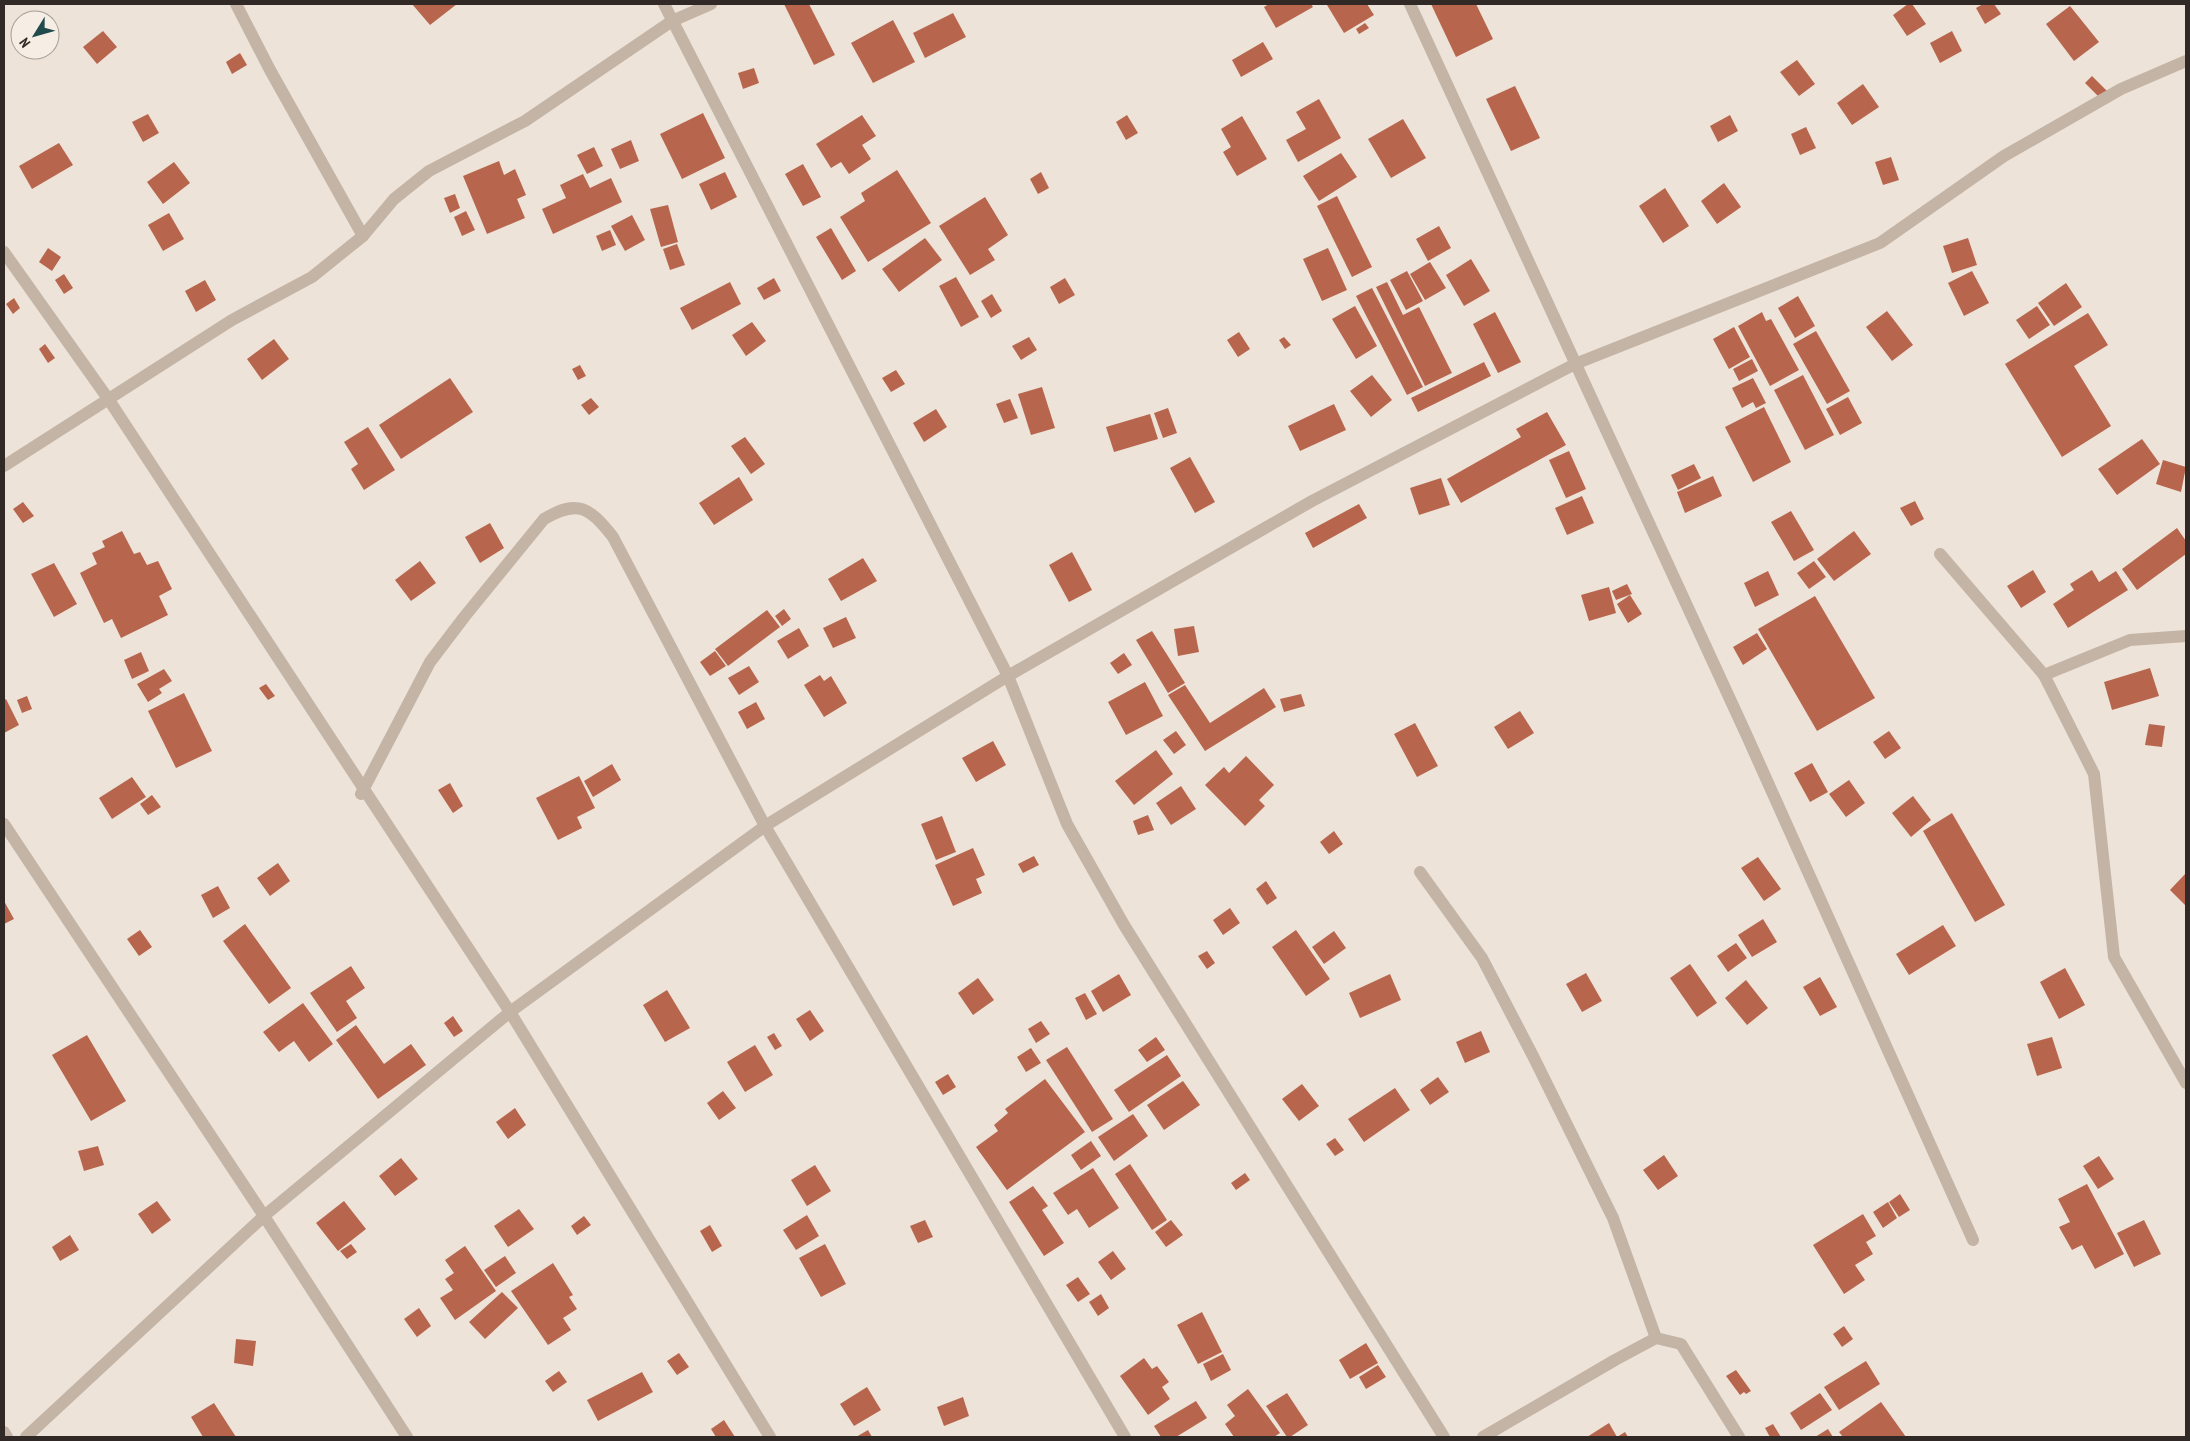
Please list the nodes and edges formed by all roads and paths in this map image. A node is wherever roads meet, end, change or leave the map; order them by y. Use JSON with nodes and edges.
{"nodes":[{"id":1,"x":236,"y":4,"type":"edge"},
{"id":2,"x":664,"y":4,"type":"edge"},
{"id":3,"x":711,"y":4,"type":"edge"},
{"id":4,"x":1410,"y":4,"type":"edge"},
{"id":5,"x":672,"y":22,"type":"junction"},
{"id":6,"x":2186,"y":61,"type":"edge"},
{"id":7,"x":363,"y":236,"type":"junction"},
{"id":8,"x":4,"y":252,"type":"edge"},
{"id":9,"x":1575,"y":364,"type":"junction"},
{"id":10,"x":109,"y":400,"type":"junction"},
{"id":11,"x":4,"y":466,"type":"edge"},
{"id":12,"x":1940,"y":554,"type":"dead end"},
{"id":13,"x":2186,"y":636,"type":"edge"},
{"id":14,"x":2044,"y":675,"type":"junction"},
{"id":15,"x":1008,"y":676,"type":"junction"},
{"id":16,"x":362,"y":794,"type":"dead end"},
{"id":17,"x":4,"y":824,"type":"edge"},
{"id":18,"x":765,"y":826,"type":"junction"},
{"id":19,"x":1420,"y":872,"type":"dead end"},
{"id":20,"x":510,"y":1012,"type":"junction"},
{"id":21,"x":2186,"y":1083,"type":"edge"},
{"id":22,"x":264,"y":1216,"type":"junction"},
{"id":23,"x":1973,"y":1240,"type":"dead end"},
{"id":24,"x":1656,"y":1338,"type":"junction"},
{"id":25,"x":4,"y":1432,"type":"edge"},
{"id":26,"x":7,"y":1437,"type":"edge"},
{"id":27,"x":26,"y":1437,"type":"edge"},
{"id":28,"x":407,"y":1437,"type":"edge"},
{"id":29,"x":770,"y":1437,"type":"edge"},
{"id":30,"x":1124,"y":1437,"type":"edge"},
{"id":31,"x":1444,"y":1437,"type":"edge"},
{"id":32,"x":1484,"y":1437,"type":"edge"},
{"id":33,"x":1739,"y":1437,"type":"edge"}],
"edges":[{"from":1,"to":7,"type":"street"},
{"from":2,"to":5,"type":"street"},
{"from":3,"to":5,"type":"street"},
{"from":4,"to":9,"type":"street"},
{"from":5,"to":7,"type":"street"},
{"from":5,"to":15,"type":"street"},
{"from":6,"to":9,"type":"street"},
{"from":7,"to":10,"type":"street"},
{"from":8,"to":10,"type":"street"},
{"from":9,"to":15,"type":"street"},
{"from":9,"to":23,"type":"street"},
{"from":10,"to":11,"type":"street"},
{"from":10,"to":20,"type":"street"},
{"from":12,"to":14,"type":"street"},
{"from":13,"to":14,"type":"street"},
{"from":14,"to":21,"type":"street"},
{"from":15,"to":18,"type":"street"},
{"from":15,"to":31,"type":"street"},
{"from":16,"to":18,"type":"street"},
{"from":17,"to":22,"type":"street"},
{"from":18,"to":20,"type":"street"},
{"from":18,"to":30,"type":"street"},
{"from":19,"to":24,"type":"street"},
{"from":20,"to":22,"type":"street"},
{"from":20,"to":29,"type":"street"},
{"from":22,"to":27,"type":"street"},
{"from":22,"to":28,"type":"street"},
{"from":24,"to":32,"type":"street"},
{"from":24,"to":33,"type":"street"},
{"from":25,"to":26,"type":"street"}]}
